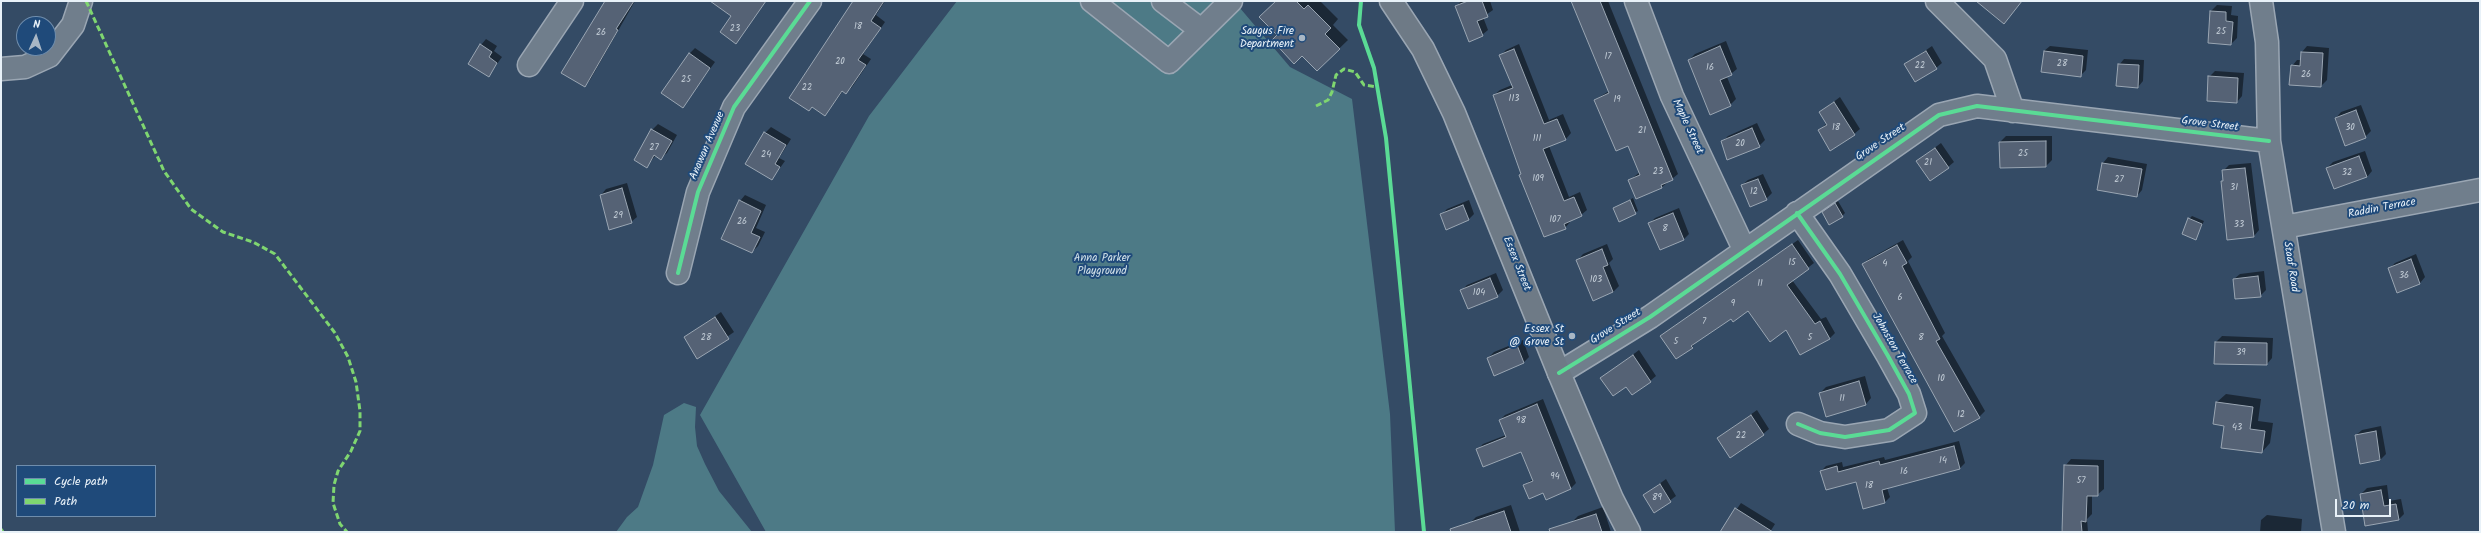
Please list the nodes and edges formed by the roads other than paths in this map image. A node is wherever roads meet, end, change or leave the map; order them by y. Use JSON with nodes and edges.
{"nodes":[{"id":1,"x":81,"y":1,"type":"edge"},
{"id":2,"x":572,"y":1,"type":"edge"},
{"id":3,"x":810,"y":1,"type":"edge"},
{"id":4,"x":1092,"y":1,"type":"edge"},
{"id":5,"x":1163,"y":1,"type":"edge"},
{"id":6,"x":1231,"y":1,"type":"edge"},
{"id":7,"x":1391,"y":1,"type":"edge"},
{"id":8,"x":1636,"y":1,"type":"edge"},
{"id":9,"x":1937,"y":1,"type":"edge"},
{"id":10,"x":2261,"y":1,"type":"edge"},
{"id":11,"x":1201,"y":30,"type":"junction"},
{"id":12,"x":529,"y":65,"type":"dead end"},
{"id":13,"x":1,"y":69,"type":"edge"},
{"id":14,"x":2013,"y":111,"type":"junction"},
{"id":15,"x":2269,"y":141,"type":"junction"},
{"id":16,"x":2480,"y":190,"type":"edge"},
{"id":17,"x":1797,"y":212,"type":"junction"},
{"id":18,"x":2284,"y":227,"type":"junction"},
{"id":19,"x":1744,"y":250,"type":"junction"},
{"id":20,"x":678,"y":273,"type":"dead end"},
{"id":21,"x":1559,"y":373,"type":"junction"},
{"id":22,"x":1798,"y":424,"type":"dead end"},
{"id":23,"x":1630,"y":532,"type":"edge"},
{"id":24,"x":2334,"y":532,"type":"edge"}],
"edges":[{"from":1,"to":13,"type":"street"},
{"from":2,"to":12,"type":"street"},
{"from":3,"to":20,"type":"street","name":"Anawan Avenue"},
{"from":4,"to":11,"type":"street"},
{"from":5,"to":11,"type":"street"},
{"from":6,"to":11,"type":"street"},
{"from":7,"to":21,"type":"main road","name":"Essex Street"},
{"from":8,"to":19,"type":"street","name":"Maple Street"},
{"from":9,"to":14,"type":"street"},
{"from":10,"to":15,"type":"street","name":"Staaf Road"},
{"from":14,"to":15,"type":"street","name":"Grove Street"},
{"from":14,"to":17,"type":"street","name":"Grove Street"},
{"from":15,"to":18,"type":"street","name":"Staaf Road"},
{"from":16,"to":18,"type":"street","name":"Raddin Terrace"},
{"from":17,"to":19,"type":"street","name":"Grove Street"},
{"from":17,"to":22,"type":"street","name":"Johnston Terrace"},
{"from":18,"to":24,"type":"street","name":"Staaf Road"},
{"from":19,"to":21,"type":"street","name":"Grove Street"},
{"from":21,"to":23,"type":"main road","name":"Essex Street"}]}
